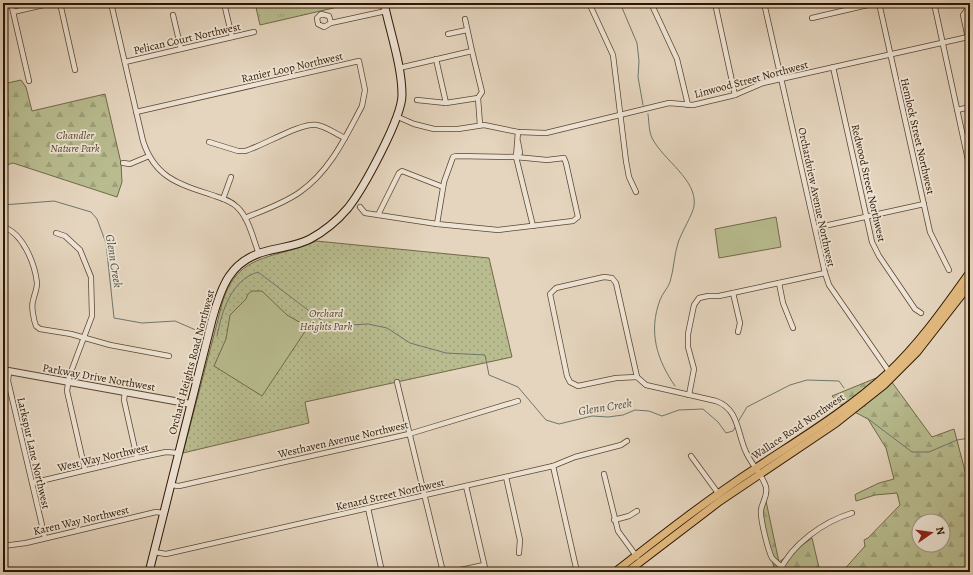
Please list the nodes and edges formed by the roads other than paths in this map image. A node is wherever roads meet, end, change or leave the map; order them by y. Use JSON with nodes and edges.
{"nodes":[{"id":1,"x":11,"y":3,"type":"edge"},
{"id":2,"x":52,"y":3,"type":"edge"},
{"id":3,"x":60,"y":3,"type":"edge"},
{"id":4,"x":111,"y":3,"type":"edge"},
{"id":5,"x":224,"y":3,"type":"edge"},
{"id":6,"x":384,"y":3,"type":"edge"},
{"id":7,"x":589,"y":3,"type":"edge"},
{"id":8,"x":651,"y":3,"type":"edge"},
{"id":9,"x":715,"y":3,"type":"edge"},
{"id":10,"x":764,"y":3,"type":"edge"},
{"id":11,"x":877,"y":3,"type":"edge"},
{"id":12,"x":934,"y":3,"type":"edge"},
{"id":13,"x":970,"y":10,"type":"edge"},
{"id":14,"x":386,"y":11,"type":"junction"},
{"id":15,"x":13,"y":12,"type":"junction"},
{"id":16,"x":173,"y":14,"type":"dead end"},
{"id":17,"x":812,"y":18,"type":"dead end"},
{"id":18,"x":465,"y":19,"type":"dead end"},
{"id":19,"x":331,"y":23,"type":"dead end"},
{"id":20,"x":467,"y":30,"type":"junction"},
{"id":21,"x":254,"y":32,"type":"dead end"},
{"id":22,"x":448,"y":34,"type":"dead end"},
{"id":23,"x":232,"y":37,"type":"junction"},
{"id":24,"x":968,"y":37,"type":"junction"},
{"id":25,"x":942,"y":42,"type":"junction"},
{"id":26,"x":970,"y":47,"type":"edge"},
{"id":27,"x":180,"y":49,"type":"junction"},
{"id":28,"x":472,"y":51,"type":"junction"},
{"id":29,"x":890,"y":53,"type":"junction"},
{"id":30,"x":436,"y":59,"type":"junction"},
{"id":31,"x":125,"y":62,"type":"junction"},
{"id":32,"x":833,"y":67,"type":"junction"},
{"id":33,"x":398,"y":68,"type":"junction"},
{"id":34,"x":75,"y":70,"type":"dead end"},
{"id":35,"x":781,"y":79,"type":"junction"},
{"id":36,"x":29,"y":80,"type":"dead end"},
{"id":37,"x":735,"y":95,"type":"junction"},
{"id":38,"x":478,"y":98,"type":"junction"},
{"id":39,"x":417,"y":100,"type":"dead end"},
{"id":40,"x":446,"y":103,"type":"junction"},
{"id":41,"x":688,"y":106,"type":"junction"},
{"id":42,"x":970,"y":107,"type":"edge"},
{"id":43,"x":957,"y":110,"type":"junction"},
{"id":44,"x":136,"y":112,"type":"junction"},
{"id":45,"x":620,"y":114,"type":"junction"},
{"id":46,"x":398,"y":117,"type":"junction"},
{"id":47,"x":480,"y":125,"type":"junction"},
{"id":48,"x":518,"y":132,"type":"junction"},
{"id":49,"x":345,"y":138,"type":"junction"},
{"id":50,"x":209,"y":142,"type":"dead end"},
{"id":51,"x":149,"y":156,"type":"junction"},
{"id":52,"x":516,"y":157,"type":"junction"},
{"id":53,"x":122,"y":163,"type":"dead end"},
{"id":54,"x":970,"y":167,"type":"edge"},
{"id":55,"x":231,"y":177,"type":"dead end"},
{"id":56,"x":443,"y":187,"type":"junction"},
{"id":57,"x":636,"y":192,"type":"dead end"},
{"id":58,"x":223,"y":198,"type":"junction"},
{"id":59,"x":352,"y":202,"type":"junction"},
{"id":60,"x":924,"y":204,"type":"junction"},
{"id":61,"x":378,"y":215,"type":"junction"},
{"id":62,"x":867,"y":217,"type":"junction"},
{"id":63,"x":245,"y":218,"type":"junction"},
{"id":64,"x":437,"y":224,"type":"junction"},
{"id":65,"x":533,"y":226,"type":"junction"},
{"id":66,"x":3,"y":227,"type":"edge"},
{"id":67,"x":815,"y":228,"type":"junction"},
{"id":68,"x":56,"y":234,"type":"dead end"},
{"id":69,"x":258,"y":254,"type":"junction"},
{"id":70,"x":949,"y":270,"type":"dead end"},
{"id":71,"x":970,"y":272,"type":"edge"},
{"id":72,"x":825,"y":273,"type":"junction"},
{"id":73,"x":779,"y":283,"type":"junction"},
{"id":74,"x":970,"y":284,"type":"edge"},
{"id":75,"x":733,"y":293,"type":"junction"},
{"id":76,"x":921,"y":313,"type":"dead end"},
{"id":77,"x":793,"y":328,"type":"dead end"},
{"id":78,"x":738,"y":332,"type":"dead end"},
{"id":79,"x":84,"y":338,"type":"junction"},
{"id":80,"x":169,"y":356,"type":"dead end"},
{"id":81,"x":6,"y":371,"type":"edge"},
{"id":82,"x":891,"y":375,"type":"junction"},
{"id":83,"x":637,"y":377,"type":"junction"},
{"id":84,"x":68,"y":382,"type":"junction"},
{"id":85,"x":397,"y":382,"type":"dead end"},
{"id":86,"x":125,"y":392,"type":"junction"},
{"id":87,"x":690,"y":395,"type":"junction"},
{"id":88,"x":518,"y":401,"type":"dead end"},
{"id":89,"x":191,"y":404,"type":"junction"},
{"id":90,"x":409,"y":434,"type":"junction"},
{"id":91,"x":627,"y":441,"type":"dead end"},
{"id":92,"x":178,"y":453,"type":"junction"},
{"id":93,"x":691,"y":456,"type":"dead end"},
{"id":94,"x":137,"y":458,"type":"junction"},
{"id":95,"x":553,"y":466,"type":"junction"},
{"id":96,"x":85,"y":470,"type":"junction"},
{"id":97,"x":758,"y":471,"type":"junction"},
{"id":98,"x":604,"y":474,"type":"dead end"},
{"id":99,"x":506,"y":476,"type":"junction"},
{"id":100,"x":32,"y":483,"type":"junction"},
{"id":101,"x":171,"y":485,"type":"junction"},
{"id":102,"x":466,"y":486,"type":"junction"},
{"id":103,"x":718,"y":493,"type":"junction"},
{"id":104,"x":424,"y":495,"type":"junction"},
{"id":105,"x":368,"y":508,"type":"junction"},
{"id":106,"x":637,"y":511,"type":"dead end"},
{"id":107,"x":163,"y":513,"type":"junction"},
{"id":108,"x":852,"y":513,"type":"dead end"},
{"id":109,"x":614,"y":520,"type":"junction"},
{"id":110,"x":45,"y":538,"type":"junction"},
{"id":111,"x":3,"y":546,"type":"edge"},
{"id":112,"x":154,"y":552,"type":"junction"},
{"id":113,"x":519,"y":552,"type":"dead end"},
{"id":114,"x":638,"y":558,"type":"junction"},
{"id":115,"x":484,"y":565,"type":"junction"},
{"id":116,"x":781,"y":566,"type":"junction"},
{"id":117,"x":382,"y":571,"type":"edge"},
{"id":118,"x":149,"y":572,"type":"edge"},
{"id":119,"x":376,"y":572,"type":"edge"},
{"id":120,"x":443,"y":572,"type":"edge"},
{"id":121,"x":451,"y":572,"type":"edge"},
{"id":122,"x":486,"y":572,"type":"edge"},
{"id":123,"x":577,"y":572,"type":"edge"},
{"id":124,"x":615,"y":572,"type":"edge"},
{"id":125,"x":627,"y":572,"type":"edge"},
{"id":126,"x":778,"y":572,"type":"edge"}],
"edges":[{"from":1,"to":15,"type":"street"},
{"from":2,"to":15,"type":"street"},
{"from":3,"to":34,"type":"street"},
{"from":4,"to":31,"type":"street"},
{"from":5,"to":23,"type":"street"},
{"from":6,"to":14,"type":"main road","name":"Orchard Heights Road Northwest"},
{"from":7,"to":45,"type":"street"},
{"from":8,"to":41,"type":"street"},
{"from":9,"to":37,"type":"street"},
{"from":10,"to":35,"type":"street","name":"Orchardview Avenue Northwest"},
{"from":11,"to":17,"type":"street"},
{"from":11,"to":29,"type":"street","name":"Hemlock Street Northwest"},
{"from":12,"to":25,"type":"street"},
{"from":13,"to":24,"type":"street"},
{"from":14,"to":19,"type":"street"},
{"from":14,"to":33,"type":"main road","name":"Orchard Heights Road Northwest"},
{"from":15,"to":36,"type":"street"},
{"from":16,"to":27,"type":"street"},
{"from":18,"to":20,"type":"street"},
{"from":20,"to":22,"type":"street"},
{"from":20,"to":28,"type":"street"},
{"from":21,"to":23,"type":"street","name":"Pelican Court Northwest"},
{"from":23,"to":27,"type":"street","name":"Pelican Court Northwest"},
{"from":24,"to":25,"type":"street","name":"Linwood Street Northwest"},
{"from":24,"to":26,"type":"street"},
{"from":25,"to":29,"type":"street","name":"Linwood Street Northwest"},
{"from":25,"to":43,"type":"street"},
{"from":27,"to":31,"type":"street","name":"Pelican Court Northwest"},
{"from":28,"to":30,"type":"street"},
{"from":28,"to":38,"type":"street"},
{"from":29,"to":32,"type":"street","name":"Linwood Street Northwest"},
{"from":29,"to":60,"type":"street","name":"Hemlock Street Northwest"},
{"from":30,"to":33,"type":"street"},
{"from":30,"to":40,"type":"street"},
{"from":31,"to":44,"type":"street"},
{"from":32,"to":35,"type":"street","name":"Linwood Street Northwest"},
{"from":32,"to":62,"type":"street","name":"Redwood Street Northwest"},
{"from":33,"to":46,"type":"main road","name":"Orchard Heights Road Northwest"},
{"from":35,"to":37,"type":"street","name":"Linwood Street Northwest"},
{"from":35,"to":67,"type":"street","name":"Orchardview Avenue Northwest"},
{"from":37,"to":41,"type":"street","name":"Linwood Street Northwest"},
{"from":38,"to":40,"type":"street"},
{"from":38,"to":47,"type":"street"},
{"from":39,"to":40,"type":"street"},
{"from":41,"to":45,"type":"street","name":"Linwood Street Northwest"},
{"from":42,"to":43,"type":"street"},
{"from":43,"to":54,"type":"street"},
{"from":44,"to":49,"type":"street","name":"Ranier Loop Northwest"},
{"from":44,"to":51,"type":"street"},
{"from":45,"to":48,"type":"street","name":"Linwood Street Northwest"},
{"from":45,"to":57,"type":"street"},
{"from":46,"to":47,"type":"street","name":"Linwood Street Northwest"},
{"from":46,"to":59,"type":"main road","name":"Orchard Heights Road Northwest"},
{"from":47,"to":48,"type":"street","name":"Linwood Street Northwest"},
{"from":48,"to":52,"type":"street"},
{"from":49,"to":50,"type":"street"},
{"from":49,"to":63,"type":"street","name":"Ranier Loop Northwest"},
{"from":51,"to":53,"type":"street"},
{"from":51,"to":58,"type":"street"},
{"from":52,"to":56,"type":"street"},
{"from":52,"to":65,"type":"street"},
{"from":52,"to":65,"type":"street"},
{"from":55,"to":58,"type":"street"},
{"from":56,"to":61,"type":"street"},
{"from":56,"to":64,"type":"street"},
{"from":58,"to":63,"type":"street"},
{"from":59,"to":61,"type":"street"},
{"from":59,"to":69,"type":"main road","name":"Orchard Heights Road Northwest"},
{"from":60,"to":62,"type":"street"},
{"from":60,"to":70,"type":"street","name":"Hemlock Street Northwest"},
{"from":61,"to":64,"type":"street"},
{"from":62,"to":67,"type":"street"},
{"from":62,"to":76,"type":"street","name":"Redwood Street Northwest"},
{"from":63,"to":69,"type":"street"},
{"from":64,"to":65,"type":"street"},
{"from":66,"to":79,"type":"street"},
{"from":67,"to":72,"type":"street","name":"Orchardview Avenue Northwest"},
{"from":68,"to":79,"type":"street"},
{"from":69,"to":89,"type":"main road","name":"Orchard Heights Road Northwest"},
{"from":71,"to":82,"type":"main road","name":"Wallace Road Northwest"},
{"from":72,"to":73,"type":"street"},
{"from":72,"to":82,"type":"street","name":"Orchardview Avenue Northwest"},
{"from":73,"to":75,"type":"street"},
{"from":73,"to":77,"type":"street"},
{"from":74,"to":82,"type":"main road","name":"Wallace Road Northwest"},
{"from":75,"to":78,"type":"street"},
{"from":75,"to":87,"type":"street"},
{"from":79,"to":80,"type":"street"},
{"from":79,"to":84,"type":"street"},
{"from":81,"to":84,"type":"street","name":"Parkway Drive Northwest"},
{"from":81,"to":100,"type":"street","name":"Larkspur Lane Northwest"},
{"from":82,"to":97,"type":"main road","name":"Wallace Road Northwest"},
{"from":83,"to":83,"type":"street"},
{"from":83,"to":87,"type":"street"},
{"from":84,"to":86,"type":"street","name":"Parkway Drive Northwest"},
{"from":84,"to":96,"type":"street"},
{"from":85,"to":90,"type":"street"},
{"from":86,"to":89,"type":"street","name":"Parkway Drive Northwest"},
{"from":86,"to":94,"type":"street"},
{"from":87,"to":97,"type":"street"},
{"from":88,"to":90,"type":"street","name":"Westhaven Avenue Northwest"},
{"from":89,"to":92,"type":"main road","name":"Orchard Heights Road Northwest"},
{"from":90,"to":101,"type":"street","name":"Westhaven Avenue Northwest"},
{"from":90,"to":104,"type":"street"},
{"from":91,"to":95,"type":"street","name":"Kenard Street Northwest"},
{"from":92,"to":94,"type":"street","name":"West Way Northwest"},
{"from":92,"to":101,"type":"main road","name":"Orchard Heights Road Northwest"},
{"from":93,"to":103,"type":"street"},
{"from":94,"to":96,"type":"street","name":"West Way Northwest"},
{"from":95,"to":99,"type":"street","name":"Kenard Street Northwest"},
{"from":95,"to":123,"type":"street"},
{"from":96,"to":100,"type":"street","name":"West Way Northwest"},
{"from":97,"to":103,"type":"main road","name":"Wallace Road Northwest"},
{"from":97,"to":114,"type":"main road","name":"Wallace Road Northwest"},
{"from":97,"to":116,"type":"street"},
{"from":98,"to":109,"type":"street"},
{"from":99,"to":102,"type":"street","name":"Kenard Street Northwest"},
{"from":99,"to":113,"type":"street"},
{"from":100,"to":110,"type":"street","name":"Larkspur Lane Northwest"},
{"from":101,"to":107,"type":"main road","name":"Orchard Heights Road Northwest"},
{"from":102,"to":104,"type":"street","name":"Kenard Street Northwest"},
{"from":102,"to":115,"type":"street"},
{"from":103,"to":114,"type":"main road","name":"Wallace Road Northwest"},
{"from":104,"to":105,"type":"street","name":"Kenard Street Northwest"},
{"from":104,"to":120,"type":"street"},
{"from":105,"to":112,"type":"street","name":"Kenard Street Northwest"},
{"from":105,"to":117,"type":"street"},
{"from":106,"to":109,"type":"street"},
{"from":107,"to":110,"type":"street","name":"Karen Way Northwest"},
{"from":107,"to":112,"type":"main road","name":"Orchard Heights Road Northwest"},
{"from":108,"to":116,"type":"street"},
{"from":109,"to":114,"type":"street"},
{"from":110,"to":111,"type":"street","name":"Karen Way Northwest"},
{"from":112,"to":118,"type":"main road","name":"Orchard Heights Road Northwest"},
{"from":114,"to":124,"type":"main road","name":"Wallace Road Northwest"},
{"from":114,"to":125,"type":"main road","name":"Wallace Road Northwest"},
{"from":115,"to":121,"type":"street"},
{"from":115,"to":122,"type":"street"},
{"from":116,"to":126,"type":"street"},
{"from":117,"to":119,"type":"street"}]}
